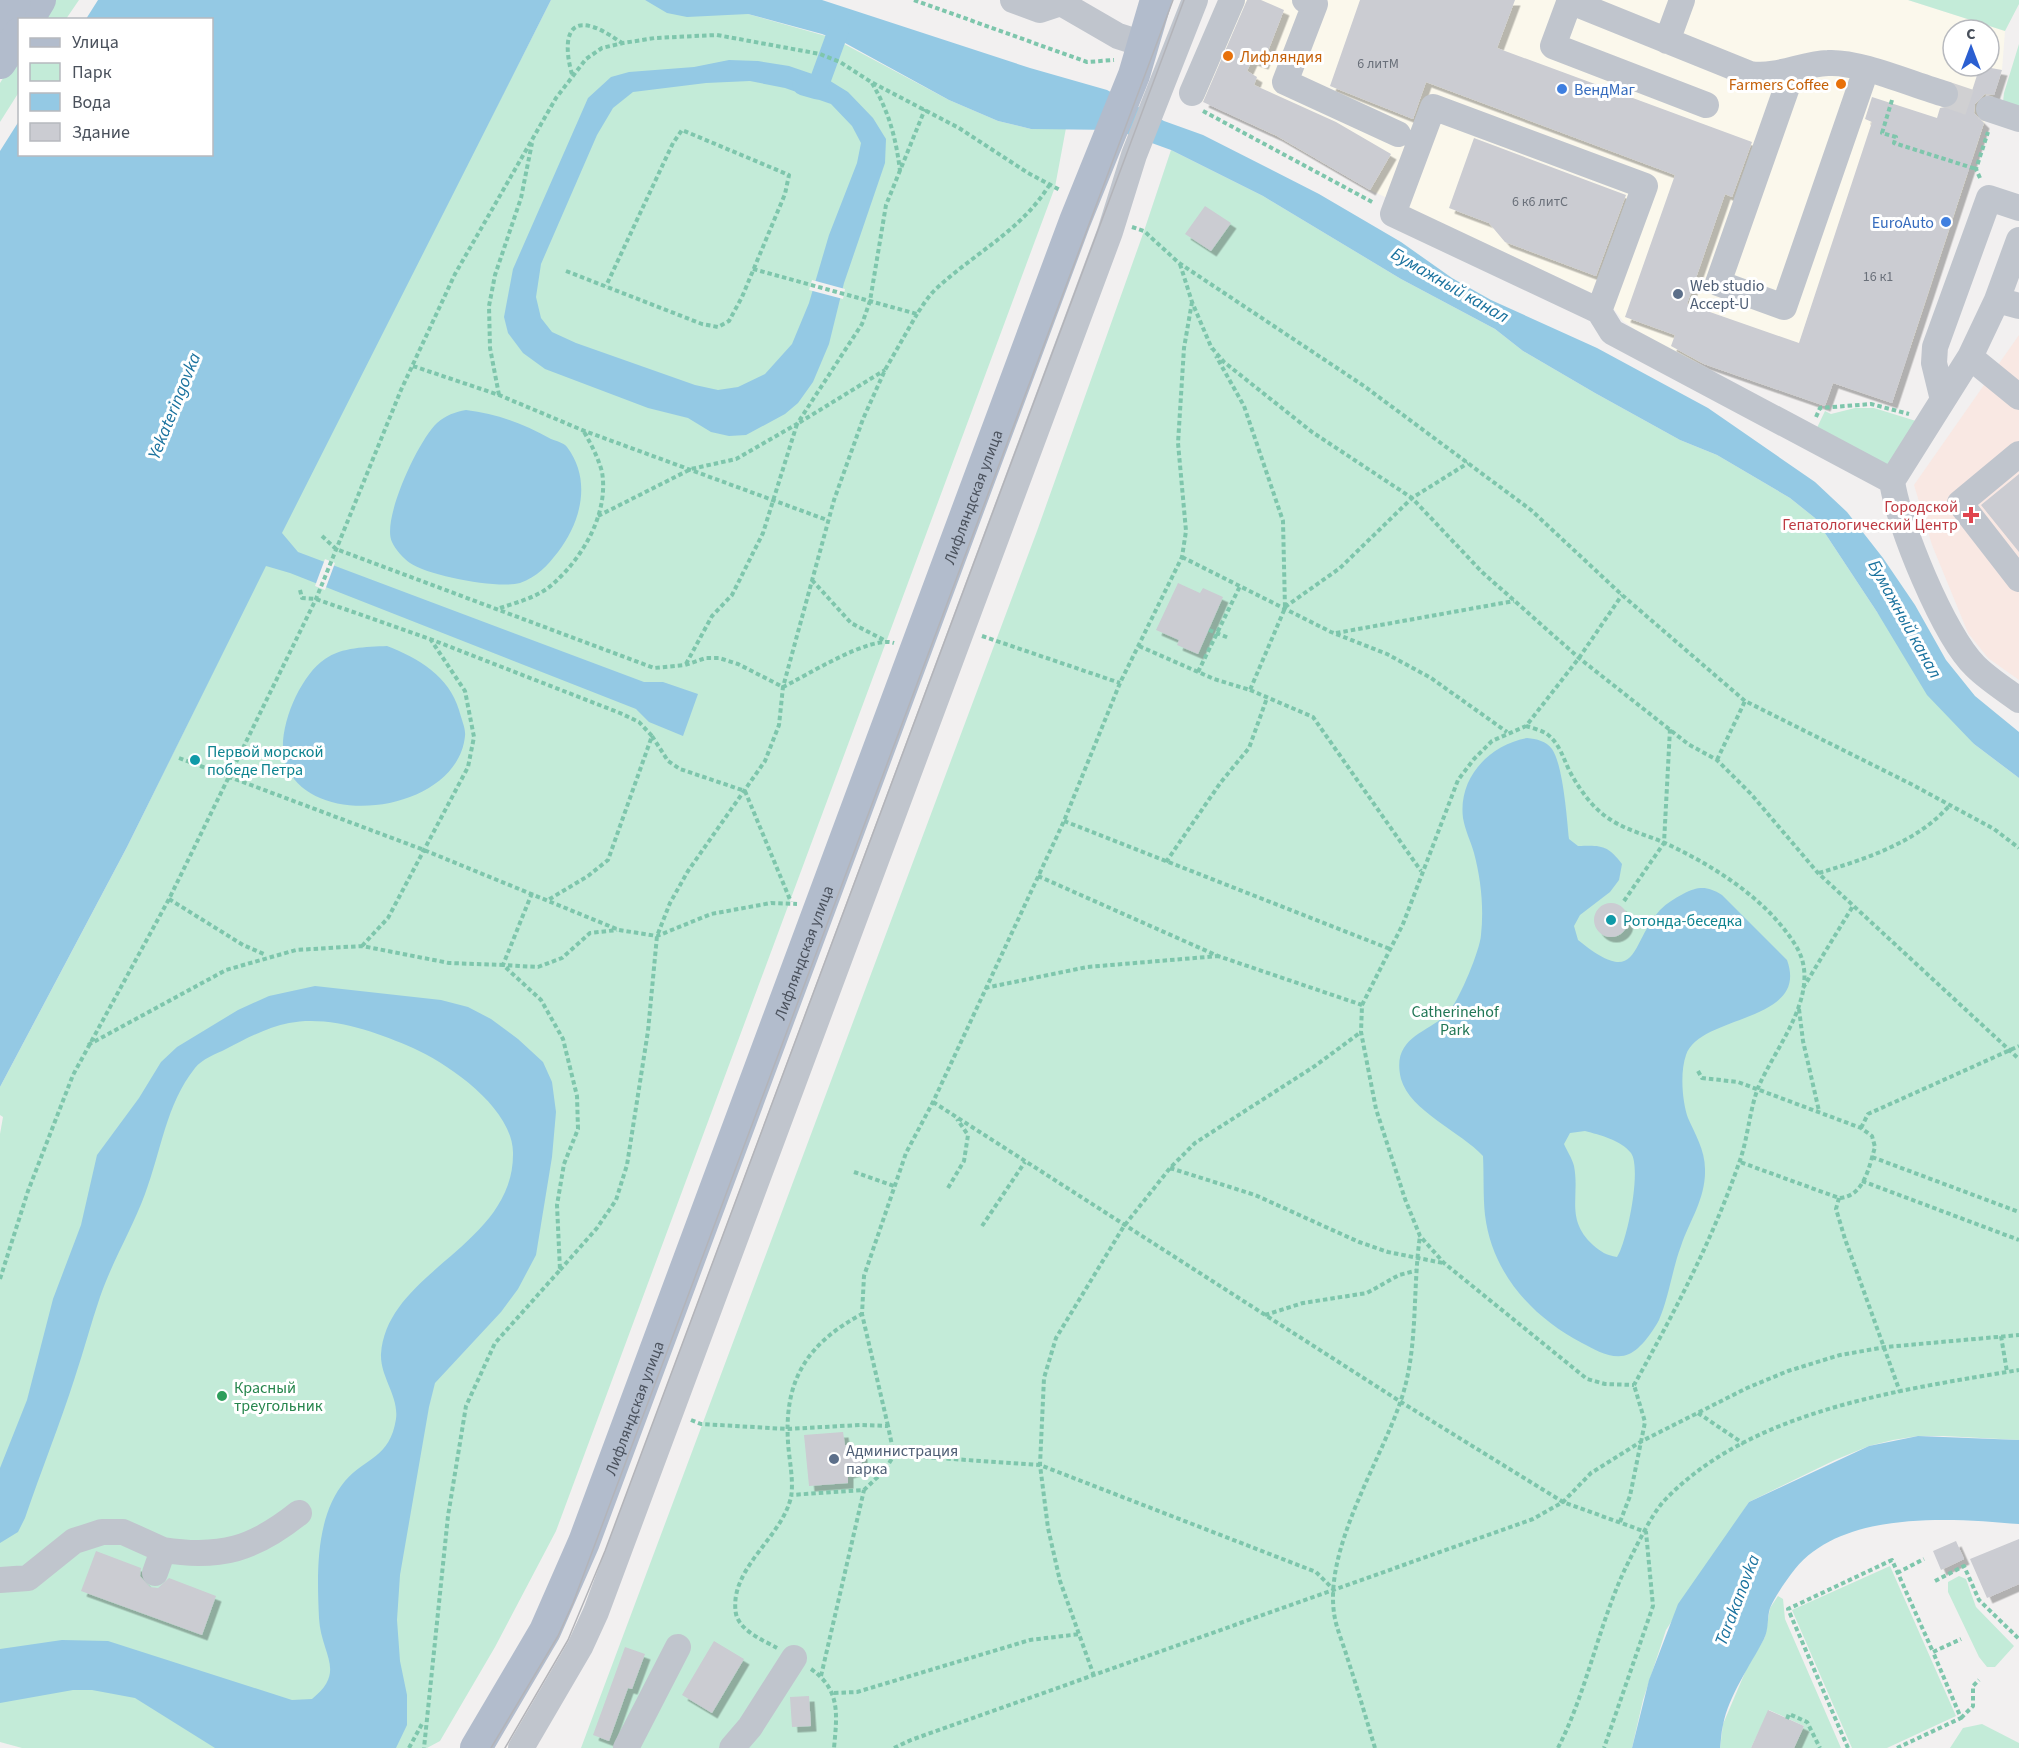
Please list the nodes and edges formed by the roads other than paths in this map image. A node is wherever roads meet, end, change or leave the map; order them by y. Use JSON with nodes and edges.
{"nodes":[{"id":1,"x":15,"y":0,"type":"edge"},
{"id":2,"x":40,"y":0,"type":"edge"},
{"id":3,"x":1013,"y":0,"type":"edge"},
{"id":4,"x":1156,"y":0,"type":"edge"},
{"id":5,"x":1195,"y":0,"type":"edge"},
{"id":6,"x":1232,"y":0,"type":"edge"},
{"id":7,"x":1305,"y":0,"type":"edge"},
{"id":8,"x":1682,"y":0,"type":"edge"},
{"id":9,"x":1569,"y":1,"type":"edge"},
{"id":10,"x":1062,"y":2,"type":"edge"},
{"id":11,"x":29,"y":18,"type":"edge"},
{"id":12,"x":0,"y":24,"type":"edge"},
{"id":13,"x":18,"y":36,"type":"edge"},
{"id":14,"x":1667,"y":41,"type":"junction"},
{"id":15,"x":1143,"y":44,"type":"junction"},
{"id":16,"x":0,"y":63,"type":"edge"},
{"id":17,"x":1793,"y":70,"type":"junction"},
{"id":18,"x":1866,"y":70,"type":"junction"},
{"id":19,"x":1137,"y":74,"type":"junction"},
{"id":20,"x":1945,"y":94,"type":"tunnel mouth"},
{"id":21,"x":1198,"y":102,"type":"road end"},
{"id":22,"x":1706,"y":105,"type":"dead end"},
{"id":23,"x":1992,"y":110,"type":"tunnel mouth"},
{"id":24,"x":2019,"y":119,"type":"edge"},
{"id":25,"x":1398,"y":134,"type":"dead end"},
{"id":26,"x":1121,"y":150,"type":"junction"},
{"id":27,"x":2019,"y":208,"type":"edge"},
{"id":28,"x":2019,"y":240,"type":"edge"},
{"id":29,"x":2008,"y":303,"type":"edge"},
{"id":30,"x":1599,"y":311,"type":"junction"},
{"id":31,"x":1970,"y":357,"type":"junction"},
{"id":32,"x":2019,"y":397,"type":"edge"},
{"id":33,"x":1943,"y":400,"type":"junction"},
{"id":34,"x":2019,"y":454,"type":"edge"},
{"id":35,"x":1892,"y":481,"type":"junction"},
{"id":36,"x":2019,"y":579,"type":"edge"},
{"id":37,"x":2019,"y":700,"type":"edge"},
{"id":38,"x":299,"y":1513,"type":"dead end"},
{"id":39,"x":0,"y":1580,"type":"edge"},
{"id":40,"x":678,"y":1647,"type":"dead end"},
{"id":41,"x":794,"y":1658,"type":"road end"},
{"id":42,"x":476,"y":1748,"type":"edge"},
{"id":43,"x":521,"y":1748,"type":"edge"},
{"id":44,"x":626,"y":1748,"type":"edge"},
{"id":45,"x":732,"y":1748,"type":"edge"}],
"edges":[{"from":1,"to":12,"type":"main road"},
{"from":2,"to":11,"type":"main road"},
{"from":3,"to":10,"type":"street"},
{"from":4,"to":15,"type":"main road"},
{"from":5,"to":19,"type":"street"},
{"from":6,"to":21,"type":"street"},
{"from":7,"to":25,"type":"street"},
{"from":8,"to":14,"type":"street"},
{"from":9,"to":14,"type":"street"},
{"from":9,"to":22,"type":"street"},
{"from":10,"to":15,"type":"street"},
{"from":13,"to":16,"type":"main road"},
{"from":14,"to":17,"type":"street"},
{"from":15,"to":19,"type":"main road"},
{"from":17,"to":18,"type":"street"},
{"from":17,"to":18,"type":"street"},
{"from":18,"to":20,"type":"street"},
{"from":19,"to":26,"type":"main road","name":"Лифляндская улица"},
{"from":23,"to":24,"type":"street"},
{"from":26,"to":42,"type":"main road","name":"Лифляндская улица"},
{"from":26,"to":43,"type":"street"},
{"from":27,"to":33,"type":"street"},
{"from":28,"to":29,"type":"street"},
{"from":29,"to":31,"type":"street"},
{"from":30,"to":30,"type":"street"},
{"from":30,"to":35,"type":"street"},
{"from":31,"to":32,"type":"street"},
{"from":31,"to":33,"type":"street"},
{"from":33,"to":35,"type":"street"},
{"from":34,"to":36,"type":"street"},
{"from":35,"to":37,"type":"street"},
{"from":38,"to":39,"type":"street"},
{"from":40,"to":44,"type":"street"},
{"from":41,"to":45,"type":"street"}]}
